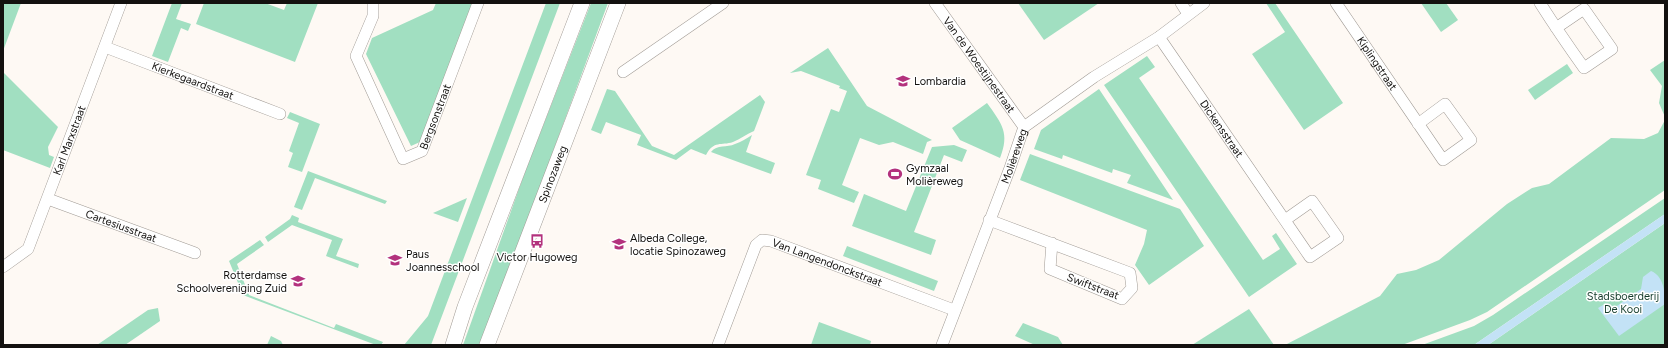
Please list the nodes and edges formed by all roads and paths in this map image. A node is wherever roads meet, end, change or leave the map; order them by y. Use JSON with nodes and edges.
{"nodes":[{"id":1,"x":121,"y":3,"type":"edge"},
{"id":2,"x":373,"y":3,"type":"edge"},
{"id":3,"x":478,"y":3,"type":"edge"},
{"id":4,"x":582,"y":3,"type":"edge"},
{"id":5,"x":618,"y":3,"type":"edge"},
{"id":6,"x":723,"y":3,"type":"edge"},
{"id":7,"x":935,"y":3,"type":"edge"},
{"id":8,"x":1181,"y":3,"type":"edge"},
{"id":9,"x":1204,"y":3,"type":"edge"},
{"id":10,"x":1336,"y":3,"type":"edge"},
{"id":11,"x":1540,"y":3,"type":"edge"},
{"id":12,"x":1188,"y":14,"type":"junction"},
{"id":13,"x":1556,"y":28,"type":"junction"},
{"id":14,"x":1159,"y":37,"type":"junction"},
{"id":15,"x":105,"y":47,"type":"junction"},
{"id":16,"x":623,"y":72,"type":"dead end"},
{"id":17,"x":280,"y":114,"type":"dead end"},
{"id":18,"x":1418,"y":124,"type":"junction"},
{"id":19,"x":1024,"y":127,"type":"junction"},
{"id":20,"x":48,"y":199,"type":"junction"},
{"id":21,"x":989,"y":220,"type":"junction"},
{"id":22,"x":1285,"y":220,"type":"junction"},
{"id":23,"x":1052,"y":243,"type":"junction"},
{"id":24,"x":195,"y":253,"type":"dead end"},
{"id":25,"x":3,"y":267,"type":"edge"},
{"id":26,"x":954,"y":310,"type":"junction"},
{"id":27,"x":453,"y":345,"type":"edge"},
{"id":28,"x":487,"y":345,"type":"edge"},
{"id":29,"x":718,"y":345,"type":"edge"},
{"id":30,"x":942,"y":345,"type":"edge"}],
"edges":[{"from":1,"to":15,"type":"street","name":"Karl Marxstraat"},
{"from":2,"to":3,"type":"street","name":"Bergsonstraat"},
{"from":4,"to":27,"type":"main road"},
{"from":5,"to":28,"type":"main road","name":"Spinozaweg"},
{"from":6,"to":16,"type":"street"},
{"from":7,"to":19,"type":"street","name":"Van de Woestijnestraat"},
{"from":8,"to":12,"type":"street"},
{"from":9,"to":12,"type":"street","name":"Molièreweg"},
{"from":10,"to":18,"type":"street","name":"Kiplingstraat"},
{"from":11,"to":13,"type":"street"},
{"from":12,"to":14,"type":"street","name":"Molièreweg"},
{"from":13,"to":13,"type":"street"},
{"from":14,"to":19,"type":"street","name":"Molièreweg"},
{"from":14,"to":22,"type":"street","name":"Dickensstraat"},
{"from":15,"to":17,"type":"street","name":"Kierkegaardstraat"},
{"from":15,"to":20,"type":"street","name":"Karl Marxstraat"},
{"from":18,"to":18,"type":"street","name":"Kiplingstraat"},
{"from":19,"to":21,"type":"street","name":"Molièreweg"},
{"from":20,"to":24,"type":"street","name":"Cartesiusstraat"},
{"from":20,"to":25,"type":"street","name":"Karl Marxstraat"},
{"from":21,"to":23,"type":"street","name":"Swiftstraat"},
{"from":21,"to":26,"type":"street","name":"Molièreweg"},
{"from":22,"to":22,"type":"street","name":"Dickensstraat"},
{"from":23,"to":23,"type":"street","name":"Swiftstraat"},
{"from":26,"to":29,"type":"street","name":"Van Langendonckstraat"},
{"from":26,"to":30,"type":"street","name":"Molièreweg"}]}
